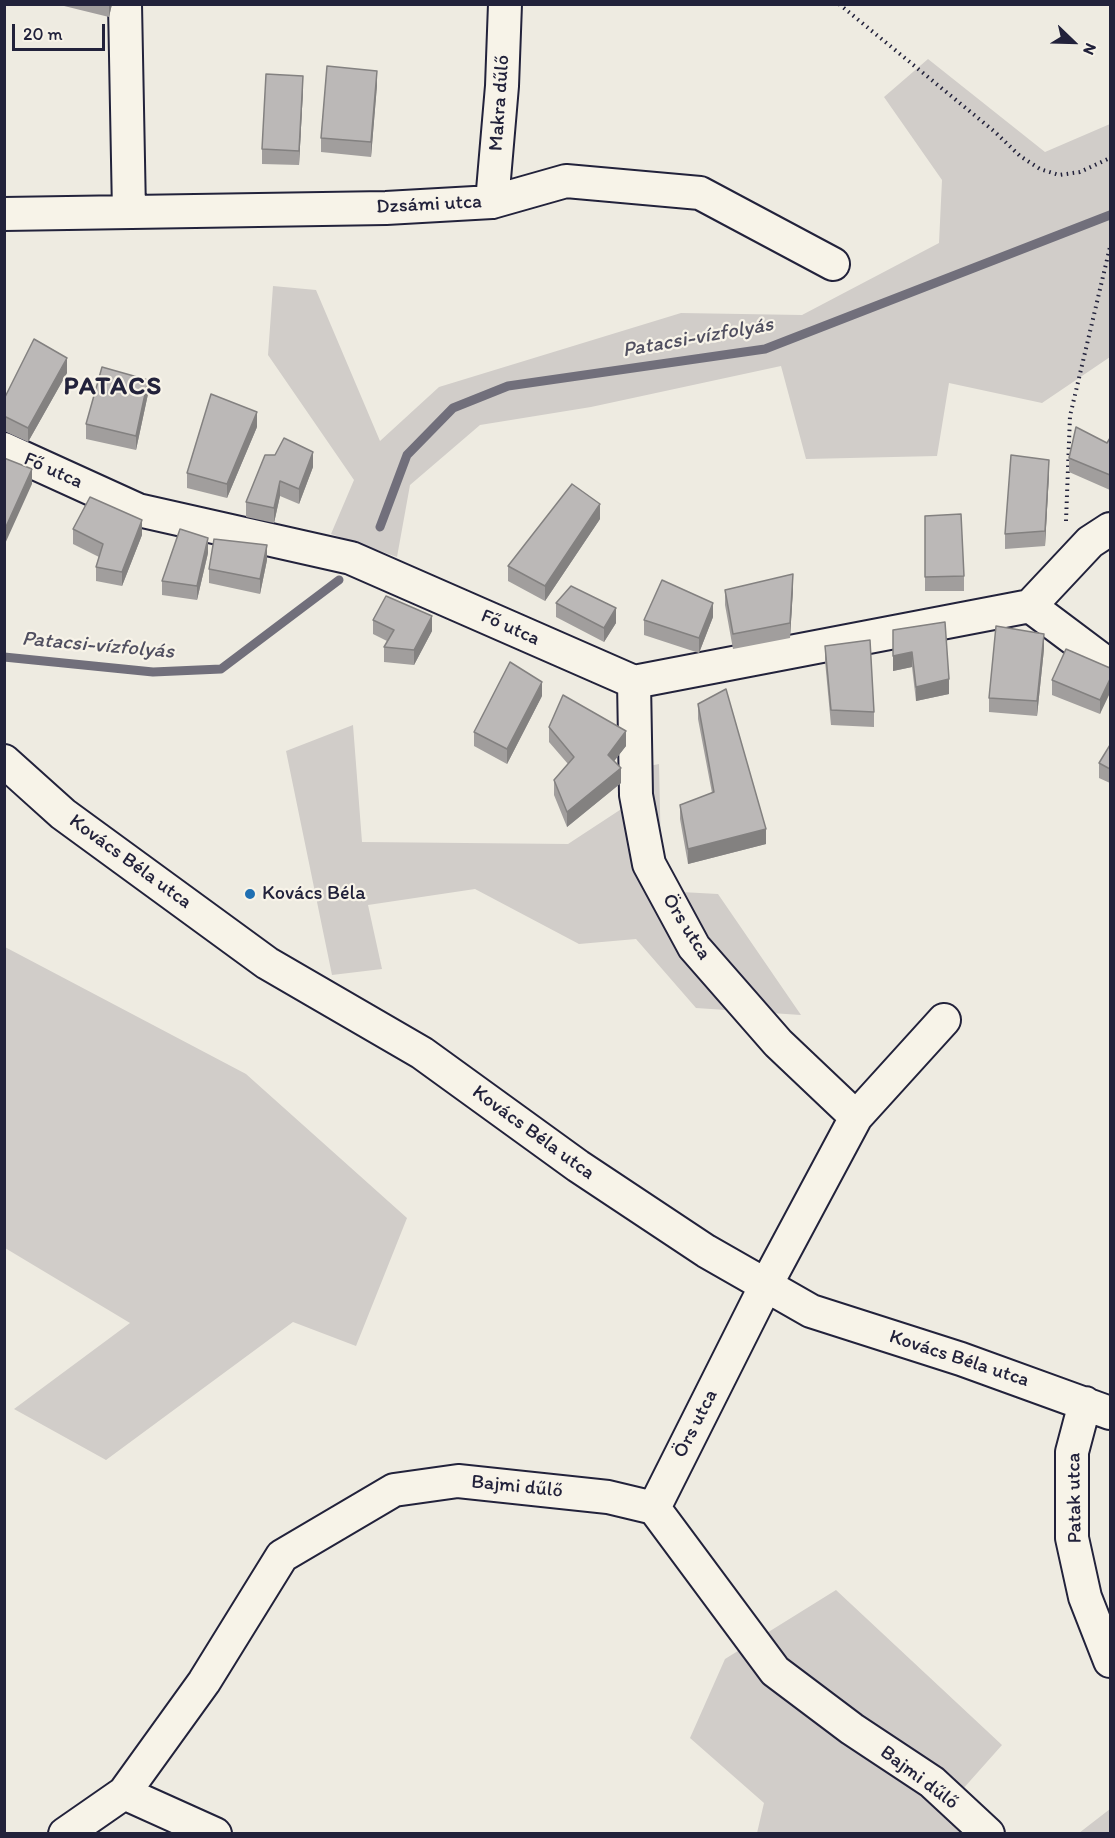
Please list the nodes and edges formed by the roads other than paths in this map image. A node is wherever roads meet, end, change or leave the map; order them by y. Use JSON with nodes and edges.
{"nodes":[{"id":1,"x":125,"y":4,"type":"edge"},
{"id":2,"x":505,"y":4,"type":"edge"},
{"id":3,"x":492,"y":202,"type":"junction"},
{"id":4,"x":129,"y":212,"type":"junction"},
{"id":5,"x":4,"y":214,"type":"edge"},
{"id":6,"x":833,"y":264,"type":"dead end"},
{"id":7,"x":4,"y":449,"type":"edge"},
{"id":8,"x":1110,"y":529,"type":"edge"},
{"id":9,"x":1030,"y":606,"type":"junction"},
{"id":10,"x":1110,"y":666,"type":"edge"},
{"id":11,"x":634,"y":682,"type":"junction"},
{"id":12,"x":4,"y":761,"type":"edge"},
{"id":13,"x":944,"y":1020,"type":"dead end"},
{"id":14,"x":856,"y":1117,"type":"junction"},
{"id":15,"x":766,"y":1285,"type":"junction"},
{"id":16,"x":1098,"y":1408,"type":"edge"},
{"id":17,"x":654,"y":1508,"type":"junction"},
{"id":18,"x":1110,"y":1661,"type":"edge"},
{"id":19,"x":124,"y":1793,"type":"junction"},
{"id":20,"x":65,"y":1833,"type":"edge"},
{"id":21,"x":215,"y":1833,"type":"edge"},
{"id":22,"x":988,"y":1833,"type":"edge"}],
"edges":[{"from":1,"to":4,"type":"street"},
{"from":2,"to":3,"type":"street","name":"Makra dűlő"},
{"from":3,"to":4,"type":"street","name":"Dzsámi utca"},
{"from":3,"to":6,"type":"street","name":"Dzsámi utca"},
{"from":4,"to":5,"type":"street","name":"Dzsámi utca"},
{"from":7,"to":11,"type":"street","name":"Fő utca"},
{"from":8,"to":9,"type":"street"},
{"from":9,"to":10,"type":"street"},
{"from":9,"to":11,"type":"street"},
{"from":11,"to":14,"type":"street","name":"Örs utca"},
{"from":12,"to":15,"type":"street","name":"Kovács Béla utca"},
{"from":13,"to":14,"type":"street","name":"Örs utca"},
{"from":14,"to":15,"type":"street","name":"Örs utca"},
{"from":15,"to":16,"type":"street","name":"Kovács Béla utca"},
{"from":15,"to":17,"type":"street","name":"Örs utca"},
{"from":16,"to":18,"type":"street","name":"Patak utca"},
{"from":17,"to":19,"type":"street","name":"Bajmi dűlő"},
{"from":17,"to":22,"type":"street","name":"Bajmi dűlő"},
{"from":19,"to":20,"type":"street","name":"Bajmi dűlő"},
{"from":19,"to":21,"type":"street"}]}
